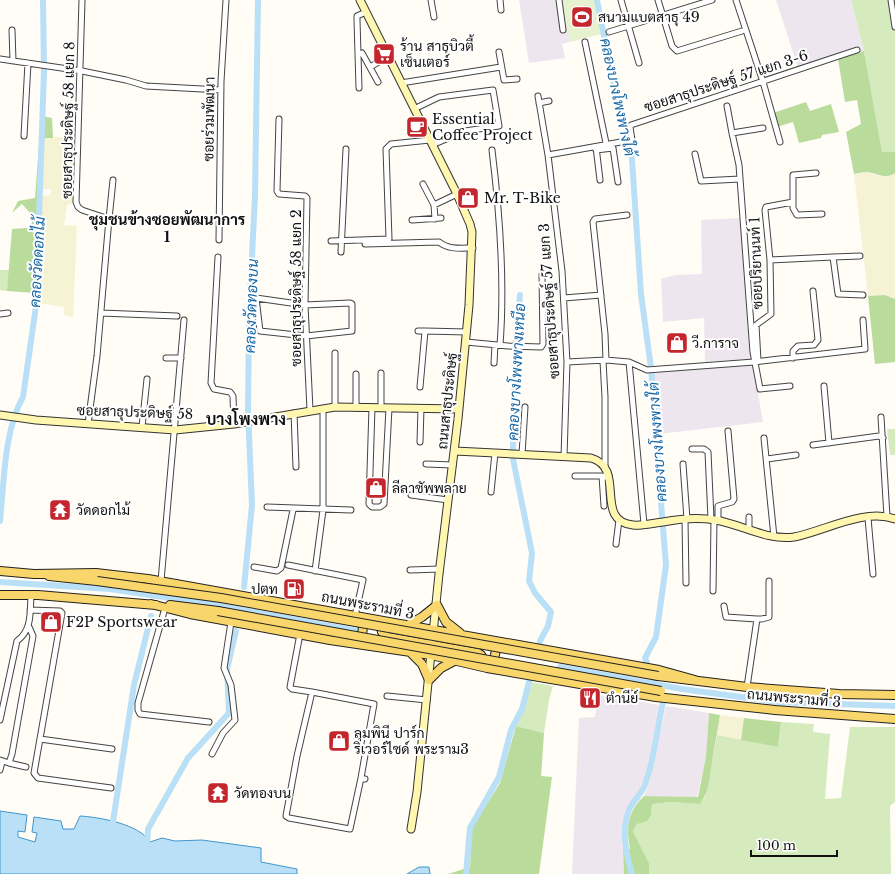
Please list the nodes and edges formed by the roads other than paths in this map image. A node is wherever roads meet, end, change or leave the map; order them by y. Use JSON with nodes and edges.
{"nodes":[{"id":1,"x":82,"y":0,"type":"edge"},
{"id":2,"x":226,"y":0,"type":"edge"},
{"id":3,"x":360,"y":0,"type":"edge"},
{"id":4,"x":431,"y":0,"type":"edge"},
{"id":5,"x":500,"y":0,"type":"edge"},
{"id":6,"x":559,"y":0,"type":"edge"},
{"id":7,"x":621,"y":0,"type":"edge"},
{"id":8,"x":658,"y":0,"type":"edge"},
{"id":9,"x":712,"y":0,"type":"edge"},
{"id":10,"x":736,"y":0,"type":"edge"},
{"id":11,"x":891,"y":0,"type":"edge"},
{"id":12,"x":501,"y":10,"type":"dead end"},
{"id":13,"x":366,"y":12,"type":"junction"},
{"id":14,"x":663,"y":16,"type":"junction"},
{"id":15,"x":434,"y":17,"type":"dead end"},
{"id":16,"x":629,"y":26,"type":"junction"},
{"id":17,"x":895,"y":27,"type":"edge"},
{"id":18,"x":12,"y":30,"type":"dead end"},
{"id":19,"x":563,"y":30,"type":"dead end"},
{"id":20,"x":608,"y":32,"type":"dead end"},
{"id":21,"x":742,"y":32,"type":"dead end"},
{"id":22,"x":585,"y":42,"type":"dead end"},
{"id":23,"x":857,"y":50,"type":"dead end"},
{"id":24,"x":499,"y":52,"type":"dead end"},
{"id":25,"x":362,"y":53,"type":"dead end"},
{"id":26,"x":389,"y":56,"type":"junction"},
{"id":27,"x":0,"y":59,"type":"edge"},
{"id":28,"x":13,"y":61,"type":"junction"},
{"id":29,"x":28,"y":63,"type":"junction"},
{"id":30,"x":639,"y":63,"type":"dead end"},
{"id":31,"x":370,"y":67,"type":"junction"},
{"id":32,"x":501,"y":67,"type":"junction"},
{"id":33,"x":82,"y":71,"type":"junction"},
{"id":34,"x":517,"y":79,"type":"dead end"},
{"id":35,"x":378,"y":82,"type":"dead end"},
{"id":36,"x":763,"y":82,"type":"junction"},
{"id":37,"x":401,"y":83,"type":"junction"},
{"id":38,"x":359,"y":88,"type":"dead end"},
{"id":39,"x":221,"y":90,"type":"junction"},
{"id":40,"x":538,"y":96,"type":"dead end"},
{"id":41,"x":549,"y":101,"type":"dead end"},
{"id":42,"x":539,"y":103,"type":"junction"},
{"id":43,"x":727,"y":106,"type":"dead end"},
{"id":44,"x":414,"y":109,"type":"junction"},
{"id":45,"x":279,"y":119,"type":"dead end"},
{"id":46,"x":763,"y":128,"type":"dead end"},
{"id":47,"x":732,"y":133,"type":"junction"},
{"id":48,"x":24,"y":136,"type":"dead end"},
{"id":49,"x":431,"y":142,"type":"junction"},
{"id":50,"x":780,"y":142,"type":"dead end"},
{"id":51,"x":606,"y":143,"type":"junction"},
{"id":52,"x":596,"y":148,"type":"junction"},
{"id":53,"x":346,"y":149,"type":"dead end"},
{"id":54,"x":492,"y":150,"type":"dead end"},
{"id":55,"x":695,"y":154,"type":"dead end"},
{"id":56,"x":548,"y":155,"type":"junction"},
{"id":57,"x":816,"y":173,"type":"dead end"},
{"id":58,"x":740,"y":179,"type":"junction"},
{"id":59,"x":113,"y":180,"type":"dead end"},
{"id":60,"x":600,"y":180,"type":"dead end"},
{"id":61,"x":618,"y":182,"type":"dead end"},
{"id":62,"x":423,"y":184,"type":"dead end"},
{"id":63,"x":457,"y":194,"type":"junction"},
{"id":64,"x":793,"y":202,"type":"junction"},
{"id":65,"x":434,"y":206,"type":"junction"},
{"id":66,"x":822,"y":214,"type":"dead end"},
{"id":67,"x":627,"y":215,"type":"dead end"},
{"id":68,"x":109,"y":219,"type":"junction"},
{"id":69,"x":412,"y":220,"type":"dead end"},
{"id":70,"x":219,"y":240,"type":"dead end"},
{"id":71,"x":331,"y":241,"type":"dead end"},
{"id":72,"x":342,"y":241,"type":"junction"},
{"id":73,"x":365,"y":244,"type":"dead end"},
{"id":74,"x":473,"y":248,"type":"junction"},
{"id":75,"x":341,"y":252,"type":"dead end"},
{"id":76,"x":860,"y":256,"type":"dead end"},
{"id":77,"x":218,"y":257,"type":"dead end"},
{"id":78,"x":833,"y":257,"type":"junction"},
{"id":79,"x":770,"y":260,"type":"junction"},
{"id":80,"x":542,"y":275,"type":"dead end"},
{"id":81,"x":813,"y":291,"type":"dead end"},
{"id":82,"x":601,"y":295,"type":"junction"},
{"id":83,"x":863,"y":295,"type":"dead end"},
{"id":84,"x":564,"y":298,"type":"junction"},
{"id":85,"x":305,"y":305,"type":"junction"},
{"id":86,"x":8,"y":313,"type":"dead end"},
{"id":87,"x":101,"y":313,"type":"junction"},
{"id":88,"x":0,"y":314,"type":"edge"},
{"id":89,"x":177,"y":316,"type":"dead end"},
{"id":90,"x":184,"y":320,"type":"dead end"},
{"id":91,"x":863,"y":320,"type":"dead end"},
{"id":92,"x":418,"y":331,"type":"dead end"},
{"id":93,"x":425,"y":331,"type":"junction"},
{"id":94,"x":467,"y":332,"type":"junction"},
{"id":95,"x":306,"y":336,"type":"junction"},
{"id":96,"x":466,"y":342,"type":"junction"},
{"id":97,"x":497,"y":345,"type":"junction"},
{"id":98,"x":335,"y":353,"type":"dead end"},
{"id":99,"x":166,"y":358,"type":"dead end"},
{"id":100,"x":181,"y":358,"type":"junction"},
{"id":101,"x":793,"y":358,"type":"junction"},
{"id":102,"x":604,"y":360,"type":"junction"},
{"id":103,"x":567,"y":362,"type":"junction"},
{"id":104,"x":629,"y":362,"type":"junction"},
{"id":105,"x":756,"y":362,"type":"junction"},
{"id":106,"x":494,"y":363,"type":"dead end"},
{"id":107,"x":381,"y":373,"type":"dead end"},
{"id":108,"x":356,"y":374,"type":"dead end"},
{"id":109,"x":147,"y":379,"type":"dead end"},
{"id":110,"x":420,"y":386,"type":"dead end"},
{"id":111,"x":790,"y":386,"type":"dead end"},
{"id":112,"x":824,"y":386,"type":"dead end"},
{"id":113,"x":335,"y":407,"type":"junction"},
{"id":114,"x":372,"y":407,"type":"junction"},
{"id":115,"x":525,"y":407,"type":"dead end"},
{"id":116,"x":323,"y":408,"type":"junction"},
{"id":117,"x":356,"y":408,"type":"junction"},
{"id":118,"x":381,"y":408,"type":"junction"},
{"id":119,"x":389,"y":408,"type":"junction"},
{"id":120,"x":422,"y":408,"type":"junction"},
{"id":121,"x":459,"y":409,"type":"junction"},
{"id":122,"x":310,"y":410,"type":"junction"},
{"id":123,"x":294,"y":413,"type":"junction"},
{"id":124,"x":0,"y":415,"type":"edge"},
{"id":125,"x":881,"y":417,"type":"dead end"},
{"id":126,"x":88,"y":424,"type":"junction"},
{"id":127,"x":234,"y":424,"type":"junction"},
{"id":128,"x":142,"y":427,"type":"junction"},
{"id":129,"x":175,"y":430,"type":"junction"},
{"id":130,"x":728,"y":431,"type":"dead end"},
{"id":131,"x":764,"y":438,"type":"dead end"},
{"id":132,"x":883,"y":438,"type":"junction"},
{"id":133,"x":420,"y":442,"type":"dead end"},
{"id":134,"x":828,"y":443,"type":"junction"},
{"id":135,"x":813,"y":445,"type":"dead end"},
{"id":136,"x":692,"y":449,"type":"dead end"},
{"id":137,"x":455,"y":451,"type":"junction"},
{"id":138,"x":496,"y":453,"type":"junction"},
{"id":139,"x":522,"y":454,"type":"junction"},
{"id":140,"x":796,"y":455,"type":"dead end"},
{"id":141,"x":564,"y":457,"type":"junction"},
{"id":142,"x":767,"y":459,"type":"junction"},
{"id":143,"x":426,"y":464,"type":"dead end"},
{"id":144,"x":683,"y":464,"type":"dead end"},
{"id":145,"x":453,"y":465,"type":"junction"},
{"id":146,"x":604,"y":465,"type":"junction"},
{"id":147,"x":296,"y":467,"type":"dead end"},
{"id":148,"x":575,"y":476,"type":"dead end"},
{"id":149,"x":605,"y":477,"type":"junction"},
{"id":150,"x":491,"y":492,"type":"dead end"},
{"id":151,"x":410,"y":495,"type":"dead end"},
{"id":152,"x":448,"y":500,"type":"junction"},
{"id":153,"x":604,"y":506,"type":"dead end"},
{"id":154,"x":267,"y":507,"type":"dead end"},
{"id":155,"x":293,"y":510,"type":"junction"},
{"id":156,"x":323,"y":510,"type":"junction"},
{"id":157,"x":351,"y":510,"type":"dead end"},
{"id":158,"x":749,"y":517,"type":"dead end"},
{"id":159,"x":887,"y":517,"type":"junction"},
{"id":160,"x":868,"y":518,"type":"junction"},
{"id":161,"x":686,"y":519,"type":"junction"},
{"id":162,"x":895,"y":519,"type":"edge"},
{"id":163,"x":619,"y":520,"type":"junction"},
{"id":164,"x":714,"y":520,"type":"junction"},
{"id":165,"x":644,"y":524,"type":"junction"},
{"id":166,"x":750,"y":530,"type":"junction"},
{"id":167,"x":774,"y":537,"type":"junction"},
{"id":168,"x":616,"y":544,"type":"dead end"},
{"id":169,"x":288,"y":565,"type":"dead end"},
{"id":170,"x":254,"y":567,"type":"dead end"},
{"id":171,"x":440,"y":569,"type":"junction"},
{"id":172,"x":410,"y":570,"type":"dead end"},
{"id":173,"x":0,"y":571,"type":"edge"},
{"id":174,"x":316,"y":571,"type":"junction"},
{"id":175,"x":34,"y":574,"type":"junction"},
{"id":176,"x":873,"y":574,"type":"dead end"},
{"id":177,"x":161,"y":581,"type":"junction"},
{"id":178,"x":769,"y":581,"type":"dead end"},
{"id":179,"x":686,"y":583,"type":"dead end"},
{"id":180,"x":713,"y":591,"type":"dead end"},
{"id":181,"x":0,"y":595,"type":"edge"},
{"id":182,"x":31,"y":595,"type":"junction"},
{"id":183,"x":151,"y":604,"type":"junction"},
{"id":184,"x":436,"y":604,"type":"junction"},
{"id":185,"x":724,"y":606,"type":"dead end"},
{"id":186,"x":165,"y":608,"type":"junction"},
{"id":187,"x":30,"y":610,"type":"junction"},
{"id":188,"x":356,"y":616,"type":"junction"},
{"id":189,"x":757,"y":618,"type":"junction"},
{"id":190,"x":378,"y":621,"type":"junction"},
{"id":191,"x":231,"y":622,"type":"junction"},
{"id":192,"x":406,"y":626,"type":"junction"},
{"id":193,"x":29,"y":627,"type":"junction"},
{"id":194,"x":434,"y":631,"type":"junction"},
{"id":195,"x":300,"y":634,"type":"junction"},
{"id":196,"x":460,"y":634,"type":"junction"},
{"id":197,"x":505,"y":643,"type":"junction"},
{"id":198,"x":353,"y":644,"type":"junction"},
{"id":199,"x":432,"y":645,"type":"junction"},
{"id":200,"x":410,"y":652,"type":"junction"},
{"id":201,"x":431,"y":655,"type":"junction"},
{"id":202,"x":456,"y":660,"type":"junction"},
{"id":203,"x":487,"y":668,"type":"junction"},
{"id":204,"x":502,"y":671,"type":"junction"},
{"id":205,"x":659,"y":673,"type":"junction"},
{"id":206,"x":429,"y":680,"type":"junction"},
{"id":207,"x":747,"y":687,"type":"junction"},
{"id":208,"x":312,"y":692,"type":"junction"},
{"id":209,"x":895,"y":695,"type":"edge"},
{"id":210,"x":387,"y":696,"type":"dead end"},
{"id":211,"x":661,"y":696,"type":"junction"},
{"id":212,"x":427,"y":700,"type":"junction"},
{"id":213,"x":895,"y":719,"type":"edge"},
{"id":214,"x":0,"y":720,"type":"edge"},
{"id":215,"x":209,"y":722,"type":"dead end"},
{"id":216,"x":40,"y":740,"type":"junction"},
{"id":217,"x":112,"y":749,"type":"dead end"},
{"id":218,"x":212,"y":754,"type":"dead end"},
{"id":219,"x":1,"y":761,"type":"edge"},
{"id":220,"x":9,"y":763,"type":"junction"},
{"id":221,"x":26,"y":767,"type":"dead end"},
{"id":222,"x":0,"y":770,"type":"edge"},
{"id":223,"x":111,"y":788,"type":"dead end"},
{"id":224,"x":411,"y":828,"type":"dead end"}],
"edges":[{"from":1,"to":33,"type":"street","name":"ซอยสาธุประดิษฐ์ 58 แยก 8"},
{"from":2,"to":39,"type":"street","name":"ซอยร่วมพัฒนา"},
{"from":3,"to":13,"type":"street","name":"ถนนสาธุประดิษฐ์"},
{"from":4,"to":15,"type":"street"},
{"from":5,"to":12,"type":"street"},
{"from":6,"to":19,"type":"street"},
{"from":7,"to":16,"type":"street"},
{"from":8,"to":14,"type":"street"},
{"from":9,"to":14,"type":"street"},
{"from":10,"to":36,"type":"street"},
{"from":11,"to":17,"type":"street"},
{"from":13,"to":26,"type":"street","name":"ถนนสาธุประดิษฐ์"},
{"from":13,"to":38,"type":"street"},
{"from":14,"to":16,"type":"street"},
{"from":14,"to":21,"type":"street"},
{"from":16,"to":20,"type":"street"},
{"from":16,"to":30,"type":"street"},
{"from":18,"to":28,"type":"street"},
{"from":22,"to":51,"type":"street"},
{"from":23,"to":36,"type":"street","name":"ซอยสาธุประดิษฐ์ 57 แยก 3-6"},
{"from":24,"to":32,"type":"street"},
{"from":25,"to":31,"type":"street"},
{"from":26,"to":31,"type":"street"},
{"from":26,"to":37,"type":"street","name":"ถนนสาธุประดิษฐ์"},
{"from":27,"to":28,"type":"street"},
{"from":28,"to":29,"type":"street"},
{"from":29,"to":33,"type":"street"},
{"from":29,"to":48,"type":"street"},
{"from":31,"to":35,"type":"street"},
{"from":32,"to":34,"type":"street"},
{"from":32,"to":37,"type":"street"},
{"from":33,"to":39,"type":"street"},
{"from":33,"to":68,"type":"street","name":"ซอยสาธุประดิษฐ์ 58 แยก 8"},
{"from":36,"to":50,"type":"street"},
{"from":36,"to":51,"type":"street","name":"ซอยสาธุประดิษฐ์ 57 แยก 3-6"},
{"from":37,"to":44,"type":"street","name":"ถนนสาธุประดิษฐ์"},
{"from":39,"to":70,"type":"street","name":"ซอยร่วมพัฒนา"},
{"from":40,"to":42,"type":"street","name":"ซอยสาธุประดิษฐ์ 57 แยก 3"},
{"from":41,"to":42,"type":"street"},
{"from":42,"to":56,"type":"street","name":"ซอยสาธุประดิษฐ์ 57 แยก 3"},
{"from":43,"to":47,"type":"street"},
{"from":44,"to":49,"type":"street","name":"ถนนสาธุประดิษฐ์"},
{"from":44,"to":49,"type":"street"},
{"from":45,"to":85,"type":"street","name":"ซอยสาธุประดิษฐ์ 58 แยก 2"},
{"from":46,"to":47,"type":"street"},
{"from":47,"to":58,"type":"street"},
{"from":49,"to":63,"type":"street","name":"ถนนสาธุประดิษฐ์"},
{"from":49,"to":72,"type":"street"},
{"from":51,"to":52,"type":"street","name":"ซอยสาธุประดิษฐ์ 57 แยก 3-6"},
{"from":52,"to":56,"type":"street","name":"ซอยสาธุประดิษฐ์ 57 แยก 3-6"},
{"from":52,"to":60,"type":"street"},
{"from":52,"to":61,"type":"street"},
{"from":53,"to":72,"type":"street"},
{"from":54,"to":97,"type":"street"},
{"from":55,"to":58,"type":"street"},
{"from":56,"to":84,"type":"street","name":"ซอยสาธุประดิษฐ์ 57 แยก 3"},
{"from":57,"to":64,"type":"street"},
{"from":58,"to":105,"type":"street"},
{"from":59,"to":68,"type":"street"},
{"from":62,"to":65,"type":"street"},
{"from":63,"to":65,"type":"street"},
{"from":63,"to":74,"type":"street","name":"ถนนสาธุประดิษฐ์"},
{"from":64,"to":66,"type":"street"},
{"from":64,"to":79,"type":"street","name":"ซอยปริยานนท์ 1"},
{"from":65,"to":69,"type":"street"},
{"from":67,"to":82,"type":"street"},
{"from":68,"to":87,"type":"street"},
{"from":71,"to":72,"type":"street"},
{"from":72,"to":75,"type":"street"},
{"from":73,"to":74,"type":"street"},
{"from":74,"to":94,"type":"street","name":"ถนนสาธุประดิษฐ์"},
{"from":76,"to":78,"type":"street"},
{"from":77,"to":127,"type":"street"},
{"from":78,"to":79,"type":"street"},
{"from":78,"to":83,"type":"street"},
{"from":79,"to":105,"type":"street","name":"ซอยปริยานนท์ 1"},
{"from":80,"to":97,"type":"street"},
{"from":81,"to":101,"type":"street"},
{"from":82,"to":84,"type":"street"},
{"from":82,"to":102,"type":"street"},
{"from":84,"to":103,"type":"street","name":"ซอยสาธุประดิษฐ์ 57 แยก 3"},
{"from":85,"to":95,"type":"street","name":"ซอยสาธุประดิษฐ์ 58 แยก 2"},
{"from":85,"to":95,"type":"street"},
{"from":85,"to":95,"type":"street"},
{"from":86,"to":88,"type":"street"},
{"from":87,"to":89,"type":"street"},
{"from":87,"to":126,"type":"street"},
{"from":90,"to":100,"type":"street"},
{"from":91,"to":101,"type":"street"},
{"from":92,"to":93,"type":"street"},
{"from":93,"to":94,"type":"street"},
{"from":93,"to":110,"type":"street"},
{"from":94,"to":96,"type":"street","name":"ถนนสาธุประดิษฐ์"},
{"from":95,"to":122,"type":"street","name":"ซอยสาธุประดิษฐ์ 58 แยก 2"},
{"from":96,"to":97,"type":"street"},
{"from":96,"to":121,"type":"street","name":"ถนนสาธุประดิษฐ์"},
{"from":97,"to":106,"type":"street"},
{"from":98,"to":113,"type":"street"},
{"from":99,"to":100,"type":"street"},
{"from":100,"to":129,"type":"street"},
{"from":101,"to":105,"type":"street"},
{"from":102,"to":103,"type":"street"},
{"from":102,"to":104,"type":"street"},
{"from":102,"to":146,"type":"street"},
{"from":103,"to":141,"type":"street","name":"ซอยสาธุประดิษฐ์ 57 แยก 3"},
{"from":104,"to":105,"type":"street"},
{"from":104,"to":165,"type":"street"},
{"from":105,"to":111,"type":"street"},
{"from":107,"to":118,"type":"street"},
{"from":108,"to":117,"type":"street"},
{"from":109,"to":128,"type":"street"},
{"from":112,"to":134,"type":"street"},
{"from":113,"to":116,"type":"street","name":"ซอยสาธุประดิษฐ์ 58"},
{"from":113,"to":117,"type":"street","name":"ซอยสาธุประดิษฐ์ 58"},
{"from":114,"to":117,"type":"street","name":"ซอยสาธุประดิษฐ์ 58"},
{"from":114,"to":118,"type":"street","name":"ซอยสาธุประดิษฐ์ 58"},
{"from":114,"to":119,"type":"street"},
{"from":115,"to":139,"type":"street"},
{"from":116,"to":122,"type":"street","name":"ซอยสาธุประดิษฐ์ 58"},
{"from":116,"to":156,"type":"street"},
{"from":118,"to":119,"type":"street","name":"ซอยสาธุประดิษฐ์ 58"},
{"from":119,"to":120,"type":"street","name":"ซอยสาธุประดิษฐ์ 58"},
{"from":120,"to":121,"type":"street","name":"ซอยสาธุประดิษฐ์ 58"},
{"from":120,"to":133,"type":"street"},
{"from":121,"to":137,"type":"street","name":"ถนนสาธุประดิษฐ์"},
{"from":122,"to":123,"type":"street","name":"ซอยสาธุประดิษฐ์ 58"},
{"from":123,"to":127,"type":"street","name":"ซอยสาธุประดิษฐ์ 58"},
{"from":123,"to":147,"type":"street"},
{"from":124,"to":126,"type":"street","name":"ซอยสาธุประดิษฐ์ 58"},
{"from":125,"to":132,"type":"street"},
{"from":126,"to":128,"type":"street","name":"ซอยสาธุประดิษฐ์ 58"},
{"from":127,"to":129,"type":"street","name":"ซอยสาธุประดิษฐ์ 58"},
{"from":128,"to":129,"type":"street","name":"ซอยสาธุประดิษฐ์ 58"},
{"from":129,"to":177,"type":"street"},
{"from":130,"to":164,"type":"street"},
{"from":131,"to":142,"type":"street"},
{"from":132,"to":134,"type":"street"},
{"from":132,"to":159,"type":"street"},
{"from":134,"to":135,"type":"street"},
{"from":136,"to":164,"type":"street"},
{"from":137,"to":138,"type":"street"},
{"from":137,"to":145,"type":"street","name":"ถนนสาธุประดิษฐ์"},
{"from":138,"to":139,"type":"street"},
{"from":138,"to":150,"type":"street"},
{"from":139,"to":141,"type":"street"},
{"from":140,"to":142,"type":"street"},
{"from":141,"to":146,"type":"street"},
{"from":142,"to":167,"type":"street"},
{"from":143,"to":145,"type":"street"},
{"from":144,"to":161,"type":"street"},
{"from":145,"to":152,"type":"street","name":"ถนนสาธุประดิษฐ์"},
{"from":146,"to":149,"type":"street"},
{"from":148,"to":149,"type":"street"},
{"from":149,"to":153,"type":"street"},
{"from":149,"to":163,"type":"street"},
{"from":151,"to":152,"type":"street"},
{"from":152,"to":171,"type":"street","name":"ถนนสาธุประดิษฐ์"},
{"from":154,"to":155,"type":"street"},
{"from":155,"to":156,"type":"street"},
{"from":155,"to":170,"type":"street"},
{"from":156,"to":157,"type":"street"},
{"from":156,"to":174,"type":"street"},
{"from":158,"to":166,"type":"street"},
{"from":159,"to":160,"type":"street"},
{"from":159,"to":162,"type":"street"},
{"from":160,"to":167,"type":"street"},
{"from":160,"to":176,"type":"street"},
{"from":161,"to":164,"type":"street"},
{"from":161,"to":165,"type":"street"},
{"from":161,"to":179,"type":"street"},
{"from":163,"to":165,"type":"street"},
{"from":163,"to":168,"type":"street"},
{"from":164,"to":166,"type":"street"},
{"from":164,"to":180,"type":"street"},
{"from":166,"to":167,"type":"street"},
{"from":169,"to":174,"type":"street"},
{"from":171,"to":172,"type":"street"},
{"from":171,"to":184,"type":"street","name":"ถนนสาธุประดิษฐ์"},
{"from":173,"to":175,"type":"main road","name":"ถนนพระรามที่ 3"},
{"from":174,"to":188,"type":"street"},
{"from":175,"to":177,"type":"main road","name":"ถนนพระรามที่ 3"},
{"from":175,"to":205,"type":"main road","name":"ถนนพระรามที่ 3","bridge":true},
{"from":177,"to":188,"type":"main road","name":"ถนนพระรามที่ 3"},
{"from":178,"to":189,"type":"street"},
{"from":181,"to":182,"type":"main road","name":"ถนนพระรามที่ 3"},
{"from":182,"to":183,"type":"main road","name":"ถนนพระรามที่ 3"},
{"from":182,"to":187,"type":"street"},
{"from":183,"to":186,"type":"main road","name":"ถนนพระรามที่ 3"},
{"from":183,"to":211,"type":"main road","name":"ถนนพระรามที่ 3","bridge":true},
{"from":184,"to":192,"type":"main road"},
{"from":184,"to":194,"type":"street","name":"ถนนสาธุประดิษฐ์"},
{"from":184,"to":196,"type":"main road"},
{"from":185,"to":189,"type":"street"},
{"from":186,"to":191,"type":"main road","name":"ถนนพระรามที่ 3"},
{"from":186,"to":215,"type":"street"},
{"from":187,"to":193,"type":"street"},
{"from":187,"to":216,"type":"street"},
{"from":188,"to":190,"type":"main road","name":"ถนนพระรามที่ 3"},
{"from":188,"to":198,"type":"main road"},
{"from":189,"to":207,"type":"street"},
{"from":190,"to":192,"type":"main road","name":"ถนนพระรามที่ 3"},
{"from":190,"to":199,"type":"main road"},
{"from":191,"to":195,"type":"main road","name":"ถนนพระรามที่ 3"},
{"from":191,"to":218,"type":"street"},
{"from":192,"to":194,"type":"main road","name":"ถนนพระรามที่ 3"},
{"from":193,"to":214,"type":"street"},
{"from":193,"to":220,"type":"street"},
{"from":194,"to":196,"type":"main road","name":"ถนนพระรามที่ 3"},
{"from":194,"to":199,"type":"street","name":"ถนนสาธุประดิษฐ์"},
{"from":195,"to":198,"type":"main road","name":"ถนนพระรามที่ 3"},
{"from":195,"to":208,"type":"street"},
{"from":196,"to":197,"type":"main road","name":"ถนนพระรามที่ 3"},
{"from":197,"to":204,"type":"main road"},
{"from":197,"to":205,"type":"main road","name":"ถนนพระรามที่ 3"},
{"from":198,"to":200,"type":"main road","name":"ถนนพระรามที่ 3"},
{"from":199,"to":201,"type":"street","name":"ถนนสาธุประดิษฐ์"},
{"from":199,"to":203,"type":"main road"},
{"from":200,"to":201,"type":"main road","name":"ถนนพระรามที่ 3"},
{"from":200,"to":206,"type":"main road"},
{"from":201,"to":202,"type":"main road","name":"ถนนพระรามที่ 3"},
{"from":201,"to":206,"type":"street","name":"ถนนสาธุประดิษฐ์"},
{"from":202,"to":203,"type":"main road","name":"ถนนพระรามที่ 3"},
{"from":202,"to":206,"type":"main road"},
{"from":203,"to":204,"type":"main road","name":"ถนนพระรามที่ 3"},
{"from":204,"to":211,"type":"main road","name":"ถนนพระรามที่ 3"},
{"from":205,"to":207,"type":"main road","name":"ถนนพระรามที่ 3"},
{"from":206,"to":212,"type":"street","name":"ถนนสาธุประดิษฐ์"},
{"from":207,"to":209,"type":"main road","name":"ถนนพระรามที่ 3"},
{"from":208,"to":208,"type":"street"},
{"from":210,"to":212,"type":"street"},
{"from":211,"to":213,"type":"main road","name":"ถนนพระรามที่ 3"},
{"from":212,"to":224,"type":"street","name":"ถนนสาธุประดิษฐ์"},
{"from":216,"to":217,"type":"street"},
{"from":216,"to":223,"type":"street"},
{"from":219,"to":220,"type":"street"},
{"from":219,"to":222,"type":"street"},
{"from":220,"to":221,"type":"street"}]}
